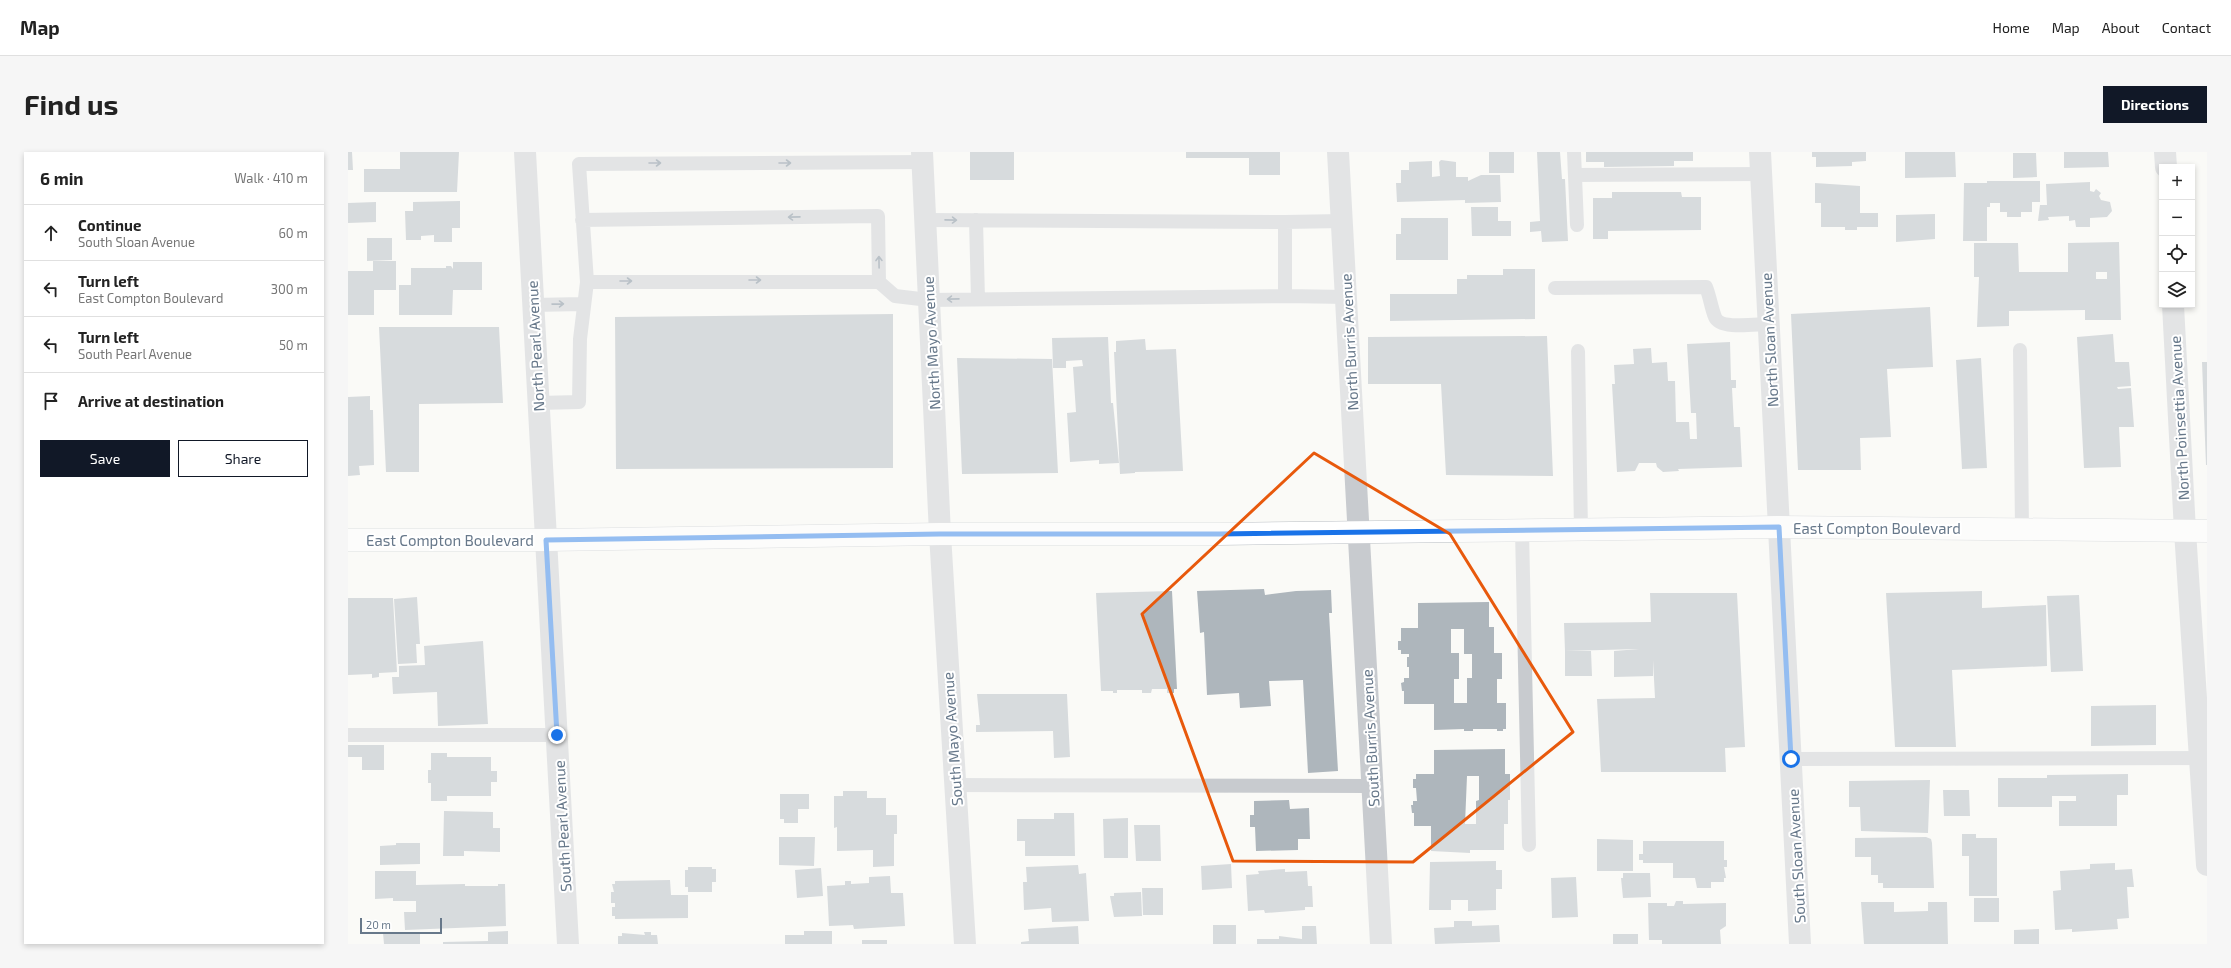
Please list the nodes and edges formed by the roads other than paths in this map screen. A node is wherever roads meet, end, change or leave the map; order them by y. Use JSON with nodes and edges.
{"nodes":[{"id":1,"x":525,"y":152,"type":"edge"},
{"id":2,"x":1338,"y":152,"type":"edge"},
{"id":3,"x":1574,"y":152,"type":"edge"},
{"id":4,"x":1760,"y":152,"type":"edge"},
{"id":5,"x":2165,"y":152,"type":"edge"},
{"id":6,"x":922,"y":157,"type":"edge"},
{"id":7,"x":2166,"y":164,"type":"edge"},
{"id":8,"x":1761,"y":174,"type":"junction"},
{"id":9,"x":1575,"y":175,"type":"junction"},
{"id":10,"x":582,"y":220,"type":"junction"},
{"id":11,"x":925,"y":220,"type":"junction"},
{"id":12,"x":976,"y":220,"type":"junction"},
{"id":13,"x":1342,"y":221,"type":"junction"},
{"id":14,"x":1285,"y":222,"type":"junction"},
{"id":15,"x":1577,"y":225,"type":"dead end"},
{"id":16,"x":586,"y":282,"type":"junction"},
{"id":17,"x":880,"y":282,"type":"junction"},
{"id":18,"x":1555,"y":288,"type":"dead end"},
{"id":19,"x":1285,"y":296,"type":"junction"},
{"id":20,"x":1346,"y":297,"type":"junction"},
{"id":21,"x":978,"y":299,"type":"junction"},
{"id":22,"x":929,"y":300,"type":"junction"},
{"id":23,"x":583,"y":304,"type":"junction"},
{"id":24,"x":533,"y":305,"type":"junction"},
{"id":25,"x":2173,"y":308,"type":"edge"},
{"id":26,"x":1768,"y":324,"type":"junction"},
{"id":27,"x":2020,"y":350,"type":"dead end"},
{"id":28,"x":1578,"y":351,"type":"dead end"},
{"id":29,"x":538,"y":403,"type":"junction"},
{"id":30,"x":1779,"y":527,"type":"junction"},
{"id":31,"x":2022,"y":529,"type":"junction"},
{"id":32,"x":1522,"y":531,"type":"junction"},
{"id":33,"x":1581,"y":531,"type":"junction"},
{"id":34,"x":2185,"y":531,"type":"junction"},
{"id":35,"x":2207,"y":531,"type":"edge"},
{"id":36,"x":1359,"y":532,"type":"junction"},
{"id":37,"x":940,"y":534,"type":"junction"},
{"id":38,"x":348,"y":540,"type":"edge"},
{"id":39,"x":546,"y":540,"type":"junction"},
{"id":40,"x":348,"y":735,"type":"edge"},
{"id":41,"x":557,"y":735,"type":"junction"},
{"id":42,"x":2204,"y":758,"type":"edge"},
{"id":43,"x":1791,"y":759,"type":"junction"},
{"id":44,"x":955,"y":785,"type":"junction"},
{"id":45,"x":1372,"y":786,"type":"junction"},
{"id":46,"x":1529,"y":845,"type":"dead end"},
{"id":47,"x":2207,"y":865,"type":"edge"},
{"id":48,"x":568,"y":944,"type":"edge"},
{"id":49,"x":965,"y":944,"type":"edge"},
{"id":50,"x":1381,"y":944,"type":"edge"},
{"id":51,"x":1800,"y":944,"type":"edge"}],
"edges":[{"from":1,"to":24,"type":"street","name":"North Pearl Avenue"},
{"from":2,"to":13,"type":"street","name":"North Burris Avenue"},
{"from":3,"to":9,"type":"lane"},
{"from":4,"to":8,"type":"street","name":"North Sloan Avenue"},
{"from":5,"to":7,"type":"street"},
{"from":10,"to":6,"type":"lane","one_way":true},
{"from":6,"to":11,"type":"street","name":"North Mayo Avenue"},
{"from":8,"to":9,"type":"lane"},
{"from":8,"to":26,"type":"street","name":"North Sloan Avenue"},
{"from":9,"to":15,"type":"lane"},
{"from":10,"to":16,"type":"lane"},
{"from":17,"to":10,"type":"lane","one_way":true},
{"from":11,"to":12,"type":"lane","one_way":true},
{"from":11,"to":22,"type":"street","name":"North Mayo Avenue"},
{"from":12,"to":14,"type":"lane"},
{"from":12,"to":21,"type":"lane"},
{"from":13,"to":14,"type":"lane"},
{"from":13,"to":20,"type":"street","name":"North Burris Avenue"},
{"from":14,"to":19,"type":"lane"},
{"from":16,"to":17,"type":"lane","one_way":true},
{"from":16,"to":23,"type":"lane"},
{"from":17,"to":22,"type":"lane"},
{"from":18,"to":26,"type":"lane"},
{"from":19,"to":20,"type":"lane"},
{"from":19,"to":21,"type":"lane"},
{"from":20,"to":36,"type":"street","name":"North Burris Avenue"},
{"from":21,"to":22,"type":"lane","one_way":true},
{"from":22,"to":37,"type":"street","name":"North Mayo Avenue"},
{"from":24,"to":23,"type":"lane","one_way":true},
{"from":23,"to":29,"type":"lane"},
{"from":24,"to":29,"type":"street","name":"North Pearl Avenue"},
{"from":25,"to":34,"type":"street","name":"North Poinsettia Avenue"},
{"from":26,"to":30,"type":"street","name":"North Sloan Avenue"},
{"from":27,"to":31,"type":"lane"},
{"from":28,"to":33,"type":"lane"},
{"from":29,"to":39,"type":"street","name":"North Pearl Avenue"},
{"from":30,"to":31,"type":"main road","name":"East Compton Boulevard"},
{"from":30,"to":33,"type":"main road","name":"East Compton Boulevard"},
{"from":30,"to":43,"type":"street","name":"South Sloan Avenue"},
{"from":31,"to":34,"type":"main road","name":"East Compton Boulevard"},
{"from":32,"to":33,"type":"main road","name":"East Compton Boulevard"},
{"from":32,"to":36,"type":"main road","name":"East Compton Boulevard"},
{"from":32,"to":46,"type":"lane"},
{"from":34,"to":35,"type":"main road","name":"East Compton Boulevard"},
{"from":34,"to":42,"type":"street","name":"North Poinsettia Avenue"},
{"from":36,"to":37,"type":"main road","name":"East Compton Boulevard"},
{"from":36,"to":45,"type":"street","name":"South Burris Avenue"},
{"from":37,"to":39,"type":"main road","name":"East Compton Boulevard"},
{"from":37,"to":44,"type":"street","name":"South Mayo Avenue"},
{"from":38,"to":39,"type":"main road","name":"East Compton Boulevard"},
{"from":39,"to":41,"type":"street","name":"South Pearl Avenue"},
{"from":40,"to":41,"type":"lane"},
{"from":41,"to":48,"type":"street","name":"South Pearl Avenue"},
{"from":42,"to":43,"type":"lane"},
{"from":42,"to":47,"type":"street","name":"North Poinsettia Avenue"},
{"from":43,"to":51,"type":"street","name":"South Sloan Avenue"},
{"from":44,"to":45,"type":"lane"},
{"from":44,"to":49,"type":"street","name":"South Mayo Avenue"},
{"from":45,"to":50,"type":"street","name":"South Burris Avenue"}]}
